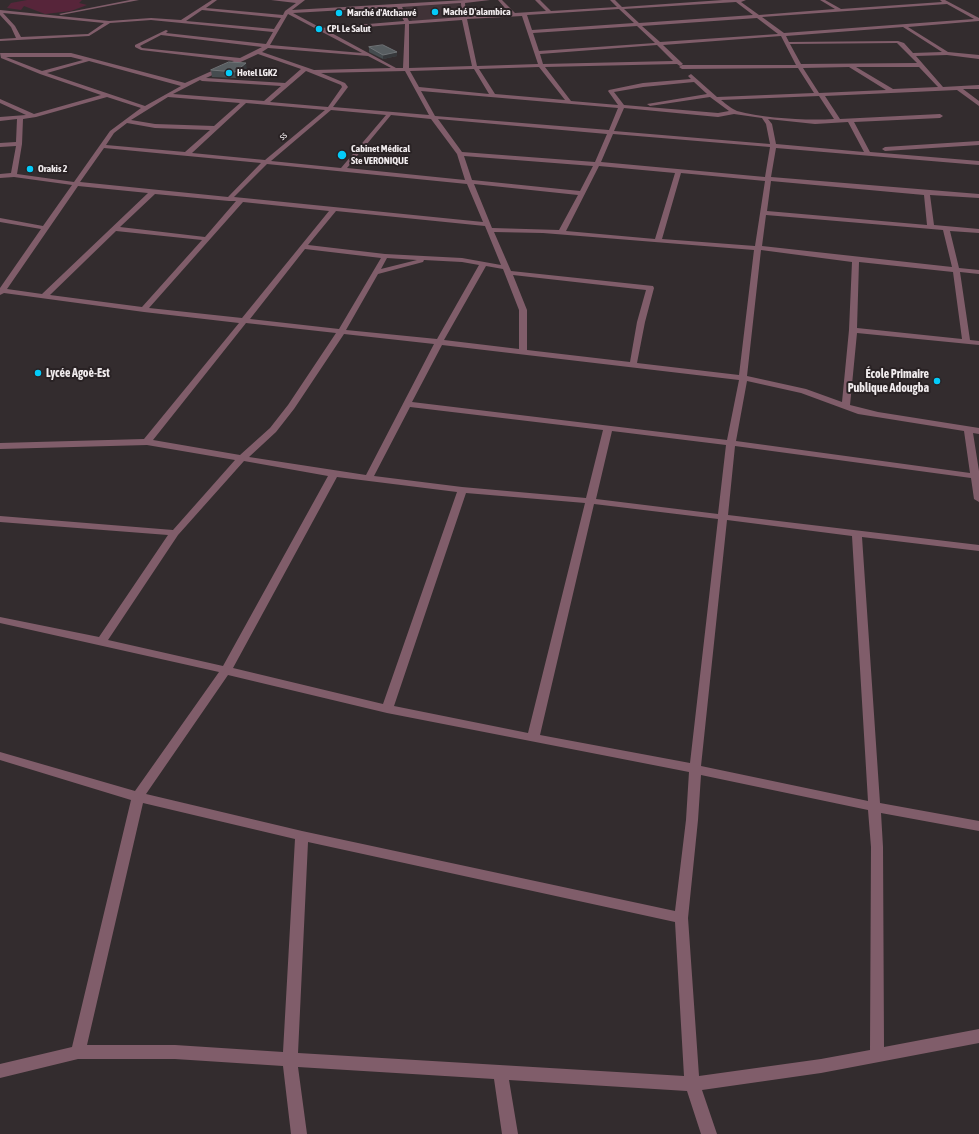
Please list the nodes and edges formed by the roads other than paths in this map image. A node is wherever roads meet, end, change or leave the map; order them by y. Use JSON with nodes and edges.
{"nodes":[{"id":1,"x":138,"y":0,"type":"edge"},
{"id":2,"x":215,"y":0,"type":"edge"},
{"id":3,"x":273,"y":0,"type":"edge"},
{"id":4,"x":472,"y":0,"type":"edge"},
{"id":5,"x":488,"y":0,"type":"edge"},
{"id":6,"x":500,"y":0,"type":"edge"},
{"id":7,"x":538,"y":0,"type":"edge"},
{"id":8,"x":612,"y":0,"type":"edge"},
{"id":9,"x":737,"y":0,"type":"edge"},
{"id":10,"x":744,"y":0,"type":"edge"},
{"id":11,"x":822,"y":0,"type":"edge"},
{"id":12,"x":942,"y":0,"type":"edge"},
{"id":13,"x":463,"y":2,"type":"junction"},
{"id":14,"x":300,"y":3,"type":"edge"},
{"id":15,"x":948,"y":3,"type":"junction"},
{"id":16,"x":399,"y":6,"type":"junction"},
{"id":17,"x":620,"y":8,"type":"junction"},
{"id":18,"x":201,"y":9,"type":"junction"},
{"id":19,"x":0,"y":11,"type":"edge"},
{"id":20,"x":841,"y":11,"type":"junction"},
{"id":21,"x":550,"y":13,"type":"junction"},
{"id":22,"x":285,"y":14,"type":"junction"},
{"id":23,"x":524,"y":14,"type":"junction"},
{"id":24,"x":514,"y":15,"type":"junction"},
{"id":25,"x":49,"y":16,"type":"junction"},
{"id":26,"x":759,"y":17,"type":"junction"},
{"id":27,"x":464,"y":18,"type":"junction"},
{"id":28,"x":979,"y":20,"type":"edge"},
{"id":29,"x":109,"y":22,"type":"junction"},
{"id":30,"x":181,"y":22,"type":"junction"},
{"id":31,"x":407,"y":22,"type":"junction"},
{"id":32,"x":638,"y":24,"type":"junction"},
{"id":33,"x":904,"y":26,"type":"junction"},
{"id":34,"x":321,"y":29,"type":"junction"},
{"id":35,"x":275,"y":31,"type":"junction"},
{"id":36,"x":529,"y":32,"type":"junction"},
{"id":37,"x":161,"y":34,"type":"junction"},
{"id":38,"x":782,"y":35,"type":"junction"},
{"id":39,"x":882,"y":35,"type":"junction"},
{"id":40,"x":19,"y":39,"type":"junction"},
{"id":41,"x":0,"y":40,"type":"edge"},
{"id":42,"x":786,"y":43,"type":"junction"},
{"id":43,"x":658,"y":44,"type":"junction"},
{"id":44,"x":267,"y":46,"type":"junction"},
{"id":45,"x":258,"y":52,"type":"junction"},
{"id":46,"x":536,"y":53,"type":"junction"},
{"id":47,"x":948,"y":53,"type":"junction"},
{"id":48,"x":0,"y":55,"type":"edge"},
{"id":49,"x":368,"y":55,"type":"junction"},
{"id":50,"x":912,"y":56,"type":"junction"},
{"id":51,"x":979,"y":57,"type":"edge"},
{"id":52,"x":90,"y":60,"type":"junction"},
{"id":53,"x":241,"y":60,"type":"junction"},
{"id":54,"x":677,"y":62,"type":"junction"},
{"id":55,"x":850,"y":65,"type":"junction"},
{"id":56,"x":920,"y":65,"type":"junction"},
{"id":57,"x":541,"y":66,"type":"junction"},
{"id":58,"x":800,"y":66,"type":"junction"},
{"id":59,"x":682,"y":67,"type":"junction"},
{"id":60,"x":305,"y":68,"type":"junction"},
{"id":61,"x":475,"y":68,"type":"junction"},
{"id":62,"x":396,"y":69,"type":"junction"},
{"id":63,"x":406,"y":69,"type":"junction"},
{"id":64,"x":313,"y":72,"type":"junction"},
{"id":65,"x":42,"y":73,"type":"junction"},
{"id":66,"x":199,"y":79,"type":"junction"},
{"id":67,"x":696,"y":80,"type":"junction"},
{"id":68,"x":185,"y":85,"type":"junction"},
{"id":69,"x":285,"y":85,"type":"junction"},
{"id":70,"x":979,"y":87,"type":"edge"},
{"id":71,"x":958,"y":88,"type":"junction"},
{"id":72,"x":418,"y":89,"type":"junction"},
{"id":73,"x":942,"y":89,"type":"junction"},
{"id":74,"x":893,"y":91,"type":"junction"},
{"id":75,"x":106,"y":94,"type":"junction"},
{"id":76,"x":819,"y":94,"type":"junction"},
{"id":77,"x":168,"y":95,"type":"junction"},
{"id":78,"x":493,"y":95,"type":"junction"},
{"id":79,"x":714,"y":97,"type":"junction"},
{"id":80,"x":0,"y":101,"type":"edge"},
{"id":81,"x":246,"y":101,"type":"junction"},
{"id":82,"x":569,"y":102,"type":"junction"},
{"id":83,"x":265,"y":103,"type":"junction"},
{"id":84,"x":979,"y":104,"type":"edge"},
{"id":85,"x":622,"y":106,"type":"junction"},
{"id":86,"x":632,"y":107,"type":"junction"},
{"id":87,"x":146,"y":108,"type":"junction"},
{"id":88,"x":330,"y":108,"type":"junction"},
{"id":89,"x":734,"y":112,"type":"junction"},
{"id":90,"x":390,"y":113,"type":"junction"},
{"id":91,"x":34,"y":116,"type":"junction"},
{"id":92,"x":940,"y":116,"type":"dead end"},
{"id":93,"x":433,"y":117,"type":"junction"},
{"id":94,"x":764,"y":117,"type":"junction"},
{"id":95,"x":20,"y":118,"type":"junction"},
{"id":96,"x":0,"y":119,"type":"edge"},
{"id":97,"x":850,"y":120,"type":"junction"},
{"id":98,"x":126,"y":121,"type":"junction"},
{"id":99,"x":838,"y":121,"type":"junction"},
{"id":100,"x":216,"y":128,"type":"junction"},
{"id":101,"x":611,"y":131,"type":"junction"},
{"id":102,"x":979,"y":143,"type":"edge"},
{"id":103,"x":19,"y":144,"type":"junction"},
{"id":104,"x":0,"y":145,"type":"edge"},
{"id":105,"x":773,"y":145,"type":"junction"},
{"id":106,"x":103,"y":146,"type":"junction"},
{"id":107,"x":867,"y":151,"type":"junction"},
{"id":108,"x":460,"y":154,"type":"junction"},
{"id":109,"x":186,"y":155,"type":"junction"},
{"id":110,"x":266,"y":162,"type":"junction"},
{"id":111,"x":979,"y":163,"type":"edge"},
{"id":112,"x":597,"y":164,"type":"junction"},
{"id":113,"x":343,"y":169,"type":"junction"},
{"id":114,"x":679,"y":171,"type":"junction"},
{"id":115,"x":14,"y":175,"type":"junction"},
{"id":116,"x":0,"y":176,"type":"edge"},
{"id":117,"x":769,"y":179,"type":"junction"},
{"id":118,"x":469,"y":181,"type":"junction"},
{"id":119,"x":77,"y":184,"type":"junction"},
{"id":120,"x":154,"y":192,"type":"junction"},
{"id":121,"x":582,"y":193,"type":"junction"},
{"id":122,"x":927,"y":193,"type":"junction"},
{"id":123,"x":979,"y":196,"type":"edge"},
{"id":124,"x":229,"y":199,"type":"junction"},
{"id":125,"x":241,"y":200,"type":"junction"},
{"id":126,"x":334,"y":209,"type":"junction"},
{"id":127,"x":764,"y":213,"type":"junction"},
{"id":128,"x":0,"y":220,"type":"edge"},
{"id":129,"x":488,"y":227,"type":"junction"},
{"id":130,"x":931,"y":227,"type":"junction"},
{"id":131,"x":45,"y":228,"type":"junction"},
{"id":132,"x":946,"y":228,"type":"junction"},
{"id":133,"x":115,"y":229,"type":"junction"},
{"id":134,"x":979,"y":231,"type":"edge"},
{"id":135,"x":562,"y":232,"type":"junction"},
{"id":136,"x":207,"y":239,"type":"junction"},
{"id":137,"x":658,"y":241,"type":"junction"},
{"id":138,"x":304,"y":247,"type":"junction"},
{"id":139,"x":758,"y":248,"type":"junction"},
{"id":140,"x":385,"y":256,"type":"junction"},
{"id":141,"x":436,"y":258,"type":"junction"},
{"id":142,"x":856,"y":260,"type":"junction"},
{"id":143,"x":484,"y":263,"type":"junction"},
{"id":144,"x":508,"y":270,"type":"junction"},
{"id":145,"x":956,"y":271,"type":"junction"},
{"id":146,"x":376,"y":272,"type":"junction"},
{"id":147,"x":979,"y":272,"type":"edge"},
{"id":148,"x":1,"y":291,"type":"edge"},
{"id":149,"x":43,"y":297,"type":"junction"},
{"id":150,"x":144,"y":310,"type":"junction"},
{"id":151,"x":244,"y":322,"type":"junction"},
{"id":152,"x":853,"y":330,"type":"junction"},
{"id":153,"x":341,"y":332,"type":"junction"},
{"id":154,"x":439,"y":342,"type":"junction"},
{"id":155,"x":966,"y":342,"type":"junction"},
{"id":156,"x":979,"y":344,"type":"edge"},
{"id":157,"x":523,"y":352,"type":"junction"},
{"id":158,"x":633,"y":365,"type":"junction"},
{"id":159,"x":743,"y":378,"type":"junction"},
{"id":160,"x":408,"y":404,"type":"junction"},
{"id":161,"x":846,"y":406,"type":"junction"},
{"id":162,"x":608,"y":428,"type":"junction"},
{"id":163,"x":968,"y":430,"type":"junction"},
{"id":164,"x":979,"y":431,"type":"edge"},
{"id":165,"x":147,"y":442,"type":"junction"},
{"id":166,"x":732,"y":443,"type":"junction"},
{"id":167,"x":0,"y":446,"type":"edge"},
{"id":168,"x":241,"y":459,"type":"junction"},
{"id":169,"x":334,"y":474,"type":"junction"},
{"id":170,"x":975,"y":476,"type":"junction"},
{"id":171,"x":369,"y":478,"type":"junction"},
{"id":172,"x":462,"y":490,"type":"junction"},
{"id":173,"x":979,"y":499,"type":"edge"},
{"id":174,"x":590,"y":501,"type":"junction"},
{"id":175,"x":724,"y":518,"type":"junction"},
{"id":176,"x":0,"y":519,"type":"edge"},
{"id":177,"x":175,"y":533,"type":"junction"},
{"id":178,"x":857,"y":533,"type":"junction"},
{"id":179,"x":979,"y":548,"type":"edge"},
{"id":180,"x":0,"y":620,"type":"edge"},
{"id":181,"x":101,"y":642,"type":"junction"},
{"id":182,"x":226,"y":670,"type":"junction"},
{"id":183,"x":388,"y":709,"type":"junction"},
{"id":184,"x":533,"y":738,"type":"junction"},
{"id":185,"x":0,"y":756,"type":"edge"},
{"id":186,"x":694,"y":769,"type":"junction"},
{"id":187,"x":138,"y":797,"type":"junction"},
{"id":188,"x":875,"y":807,"type":"junction"},
{"id":189,"x":979,"y":826,"type":"edge"},
{"id":190,"x":302,"y":836,"type":"junction"},
{"id":191,"x":681,"y":918,"type":"junction"},
{"id":192,"x":979,"y":1036,"type":"edge"},
{"id":193,"x":78,"y":1052,"type":"junction"},
{"id":194,"x":877,"y":1055,"type":"junction"},
{"id":195,"x":290,"y":1058,"type":"junction"},
{"id":196,"x":0,"y":1071,"type":"edge"},
{"id":197,"x":500,"y":1072,"type":"junction"},
{"id":198,"x":692,"y":1084,"type":"junction"},
{"id":199,"x":299,"y":1134,"type":"edge"},
{"id":200,"x":510,"y":1134,"type":"edge"},
{"id":201,"x":709,"y":1134,"type":"edge"}],
"edges":[{"from":1,"to":25,"type":"street"},
{"from":2,"to":18,"type":"street"},
{"from":3,"to":14,"type":"street"},
{"from":4,"to":5,"type":"street"},
{"from":4,"to":13,"type":"street"},
{"from":6,"to":24,"type":"street"},
{"from":7,"to":21,"type":"street"},
{"from":8,"to":17,"type":"street"},
{"from":9,"to":10,"type":"street"},
{"from":9,"to":17,"type":"street"},
{"from":9,"to":26,"type":"street"},
{"from":11,"to":20,"type":"street"},
{"from":12,"to":15,"type":"street"},
{"from":13,"to":16,"type":"street"},
{"from":13,"to":27,"type":"street"},
{"from":14,"to":22,"type":"street"},
{"from":15,"to":20,"type":"street"},
{"from":15,"to":28,"type":"street"},
{"from":16,"to":22,"type":"street"},
{"from":16,"to":31,"type":"street"},
{"from":17,"to":21,"type":"street"},
{"from":17,"to":32,"type":"street"},
{"from":18,"to":22,"type":"street"},
{"from":18,"to":30,"type":"street"},
{"from":19,"to":25,"type":"street"},
{"from":19,"to":40,"type":"street"},
{"from":20,"to":26,"type":"street"},
{"from":21,"to":23,"type":"street"},
{"from":22,"to":34,"type":"street"},
{"from":22,"to":35,"type":"street"},
{"from":23,"to":24,"type":"street"},
{"from":23,"to":36,"type":"street"},
{"from":24,"to":27,"type":"street"},
{"from":25,"to":29,"type":"street"},
{"from":26,"to":32,"type":"street"},
{"from":26,"to":38,"type":"street"},
{"from":27,"to":31,"type":"street"},
{"from":27,"to":61,"type":"street"},
{"from":28,"to":33,"type":"street"},
{"from":29,"to":30,"type":"street"},
{"from":29,"to":40,"type":"street"},
{"from":30,"to":35,"type":"street"},
{"from":30,"to":37,"type":"street"},
{"from":31,"to":34,"type":"street"},
{"from":31,"to":63,"type":"street"},
{"from":32,"to":36,"type":"street"},
{"from":32,"to":43,"type":"street"},
{"from":33,"to":39,"type":"street"},
{"from":33,"to":47,"type":"street"},
{"from":34,"to":49,"type":"street"},
{"from":35,"to":44,"type":"street"},
{"from":36,"to":46,"type":"street"},
{"from":37,"to":44,"type":"street"},
{"from":37,"to":53,"type":"street"},
{"from":38,"to":39,"type":"street"},
{"from":38,"to":42,"type":"street"},
{"from":38,"to":43,"type":"street"},
{"from":39,"to":42,"type":"street"},
{"from":39,"to":50,"type":"street"},
{"from":40,"to":41,"type":"street"},
{"from":42,"to":58,"type":"street"},
{"from":43,"to":46,"type":"street"},
{"from":43,"to":54,"type":"street"},
{"from":44,"to":45,"type":"street"},
{"from":44,"to":49,"type":"street"},
{"from":45,"to":53,"type":"street"},
{"from":45,"to":60,"type":"street"},
{"from":46,"to":57,"type":"street"},
{"from":47,"to":50,"type":"street"},
{"from":47,"to":51,"type":"street"},
{"from":48,"to":52,"type":"street"},
{"from":48,"to":65,"type":"street"},
{"from":49,"to":62,"type":"street"},
{"from":50,"to":56,"type":"street"},
{"from":52,"to":65,"type":"street"},
{"from":52,"to":68,"type":"street"},
{"from":53,"to":66,"type":"street"},
{"from":54,"to":57,"type":"street"},
{"from":54,"to":59,"type":"street"},
{"from":55,"to":56,"type":"street"},
{"from":55,"to":58,"type":"street"},
{"from":55,"to":74,"type":"street"},
{"from":56,"to":73,"type":"street"},
{"from":57,"to":61,"type":"street"},
{"from":57,"to":82,"type":"street"},
{"from":58,"to":59,"type":"street"},
{"from":58,"to":76,"type":"street"},
{"from":59,"to":67,"type":"street"},
{"from":60,"to":64,"type":"street"},
{"from":60,"to":69,"type":"street"},
{"from":61,"to":63,"type":"street"},
{"from":61,"to":78,"type":"street"},
{"from":62,"to":63,"type":"street"},
{"from":62,"to":64,"type":"street"},
{"from":63,"to":72,"type":"street"},
{"from":64,"to":88,"type":"street","name":"ss"},
{"from":65,"to":75,"type":"street"},
{"from":66,"to":68,"type":"street"},
{"from":66,"to":69,"type":"street"},
{"from":67,"to":79,"type":"street"},
{"from":67,"to":85,"type":"street"},
{"from":68,"to":77,"type":"street"},
{"from":69,"to":83,"type":"street"},
{"from":70,"to":71,"type":"street"},
{"from":71,"to":73,"type":"street"},
{"from":71,"to":84,"type":"street"},
{"from":72,"to":78,"type":"street"},
{"from":72,"to":93,"type":"street"},
{"from":73,"to":74,"type":"street"},
{"from":74,"to":76,"type":"street"},
{"from":75,"to":87,"type":"street"},
{"from":75,"to":91,"type":"street"},
{"from":76,"to":79,"type":"street"},
{"from":76,"to":99,"type":"street"},
{"from":77,"to":81,"type":"street"},
{"from":77,"to":87,"type":"street"},
{"from":78,"to":82,"type":"street"},
{"from":79,"to":86,"type":"street"},
{"from":79,"to":89,"type":"street"},
{"from":80,"to":91,"type":"street"},
{"from":81,"to":83,"type":"street"},
{"from":81,"to":100,"type":"street"},
{"from":82,"to":85,"type":"street"},
{"from":83,"to":88,"type":"street"},
{"from":85,"to":86,"type":"street"},
{"from":85,"to":101,"type":"street"},
{"from":86,"to":89,"type":"street"},
{"from":87,"to":98,"type":"street"},
{"from":88,"to":90,"type":"street"},
{"from":88,"to":110,"type":"street","name":"ss"},
{"from":89,"to":94,"type":"street"},
{"from":90,"to":93,"type":"street"},
{"from":90,"to":113,"type":"street"},
{"from":91,"to":95,"type":"street"},
{"from":92,"to":97,"type":"street"},
{"from":93,"to":101,"type":"street"},
{"from":93,"to":108,"type":"street"},
{"from":94,"to":99,"type":"street"},
{"from":94,"to":105,"type":"street"},
{"from":95,"to":96,"type":"street"},
{"from":95,"to":103,"type":"street"},
{"from":97,"to":99,"type":"street"},
{"from":97,"to":107,"type":"street"},
{"from":98,"to":100,"type":"street"},
{"from":98,"to":106,"type":"street"},
{"from":100,"to":109,"type":"street"},
{"from":101,"to":105,"type":"street"},
{"from":101,"to":112,"type":"street"},
{"from":102,"to":107,"type":"street"},
{"from":103,"to":104,"type":"street"},
{"from":103,"to":115,"type":"street"},
{"from":105,"to":107,"type":"street"},
{"from":105,"to":117,"type":"street"},
{"from":106,"to":109,"type":"street"},
{"from":106,"to":119,"type":"street"},
{"from":107,"to":111,"type":"street"},
{"from":108,"to":112,"type":"street"},
{"from":108,"to":118,"type":"street"},
{"from":109,"to":110,"type":"street"},
{"from":110,"to":113,"type":"street"},
{"from":110,"to":124,"type":"street","name":"ss"},
{"from":112,"to":114,"type":"street"},
{"from":112,"to":121,"type":"street"},
{"from":113,"to":118,"type":"street"},
{"from":114,"to":117,"type":"street"},
{"from":114,"to":137,"type":"street"},
{"from":115,"to":116,"type":"street"},
{"from":115,"to":119,"type":"street"},
{"from":117,"to":122,"type":"street"},
{"from":117,"to":127,"type":"street"},
{"from":118,"to":121,"type":"street"},
{"from":118,"to":129,"type":"street"},
{"from":119,"to":120,"type":"street"},
{"from":119,"to":131,"type":"street"},
{"from":120,"to":124,"type":"street"},
{"from":120,"to":133,"type":"street"},
{"from":121,"to":135,"type":"street"},
{"from":122,"to":123,"type":"street"},
{"from":122,"to":130,"type":"street"},
{"from":124,"to":125,"type":"street"},
{"from":125,"to":126,"type":"street"},
{"from":125,"to":136,"type":"street"},
{"from":126,"to":129,"type":"street"},
{"from":126,"to":138,"type":"street"},
{"from":127,"to":130,"type":"street"},
{"from":127,"to":139,"type":"street"},
{"from":128,"to":131,"type":"street"},
{"from":129,"to":135,"type":"street"},
{"from":129,"to":144,"type":"street"},
{"from":130,"to":132,"type":"street"},
{"from":131,"to":148,"type":"street"},
{"from":132,"to":134,"type":"street"},
{"from":132,"to":145,"type":"street"},
{"from":133,"to":136,"type":"street"},
{"from":133,"to":149,"type":"street"},
{"from":135,"to":137,"type":"street"},
{"from":136,"to":150,"type":"street"},
{"from":137,"to":139,"type":"street"},
{"from":138,"to":140,"type":"street"},
{"from":138,"to":151,"type":"street"},
{"from":139,"to":142,"type":"street"},
{"from":139,"to":159,"type":"street"},
{"from":140,"to":141,"type":"street"},
{"from":140,"to":146,"type":"street"},
{"from":141,"to":143,"type":"street"},
{"from":141,"to":146,"type":"street"},
{"from":142,"to":145,"type":"street"},
{"from":142,"to":152,"type":"street"},
{"from":143,"to":144,"type":"street"},
{"from":143,"to":154,"type":"street"},
{"from":144,"to":157,"type":"street"},
{"from":144,"to":158,"type":"street"},
{"from":145,"to":147,"type":"street"},
{"from":145,"to":155,"type":"street"},
{"from":146,"to":153,"type":"street"},
{"from":148,"to":149,"type":"street"},
{"from":149,"to":150,"type":"street"},
{"from":150,"to":151,"type":"street"},
{"from":151,"to":153,"type":"street"},
{"from":151,"to":165,"type":"street"},
{"from":152,"to":155,"type":"street"},
{"from":152,"to":161,"type":"street"},
{"from":153,"to":154,"type":"street"},
{"from":153,"to":168,"type":"street"},
{"from":154,"to":157,"type":"street"},
{"from":154,"to":160,"type":"street"},
{"from":155,"to":156,"type":"street"},
{"from":157,"to":158,"type":"street"},
{"from":158,"to":159,"type":"street"},
{"from":159,"to":161,"type":"street"},
{"from":159,"to":166,"type":"street"},
{"from":160,"to":162,"type":"street"},
{"from":160,"to":171,"type":"street"},
{"from":161,"to":163,"type":"street"},
{"from":162,"to":166,"type":"street"},
{"from":162,"to":174,"type":"street"},
{"from":163,"to":164,"type":"street"},
{"from":163,"to":170,"type":"street"},
{"from":165,"to":167,"type":"street"},
{"from":165,"to":168,"type":"street"},
{"from":166,"to":170,"type":"street"},
{"from":166,"to":175,"type":"street"},
{"from":168,"to":169,"type":"street"},
{"from":168,"to":177,"type":"street"},
{"from":169,"to":171,"type":"street"},
{"from":169,"to":182,"type":"street"},
{"from":170,"to":173,"type":"street"},
{"from":171,"to":172,"type":"street"},
{"from":172,"to":174,"type":"street"},
{"from":172,"to":183,"type":"street"},
{"from":174,"to":175,"type":"street"},
{"from":174,"to":184,"type":"street"},
{"from":175,"to":178,"type":"street"},
{"from":175,"to":186,"type":"street"},
{"from":176,"to":177,"type":"street"},
{"from":177,"to":181,"type":"street"},
{"from":178,"to":179,"type":"street"},
{"from":178,"to":188,"type":"street"},
{"from":180,"to":181,"type":"street"},
{"from":181,"to":182,"type":"street"},
{"from":182,"to":183,"type":"street"},
{"from":182,"to":187,"type":"street"},
{"from":183,"to":184,"type":"street"},
{"from":184,"to":186,"type":"street"},
{"from":185,"to":187,"type":"street"},
{"from":186,"to":188,"type":"street"},
{"from":186,"to":191,"type":"street"},
{"from":187,"to":190,"type":"street"},
{"from":187,"to":193,"type":"street"},
{"from":188,"to":189,"type":"street"},
{"from":188,"to":194,"type":"street"},
{"from":190,"to":191,"type":"street"},
{"from":190,"to":195,"type":"street"},
{"from":191,"to":198,"type":"street"},
{"from":192,"to":194,"type":"street"},
{"from":193,"to":195,"type":"street"},
{"from":193,"to":196,"type":"street"},
{"from":194,"to":198,"type":"street"},
{"from":195,"to":197,"type":"street"},
{"from":195,"to":199,"type":"street"},
{"from":197,"to":198,"type":"street"},
{"from":197,"to":200,"type":"street"},
{"from":198,"to":201,"type":"street"}]}
